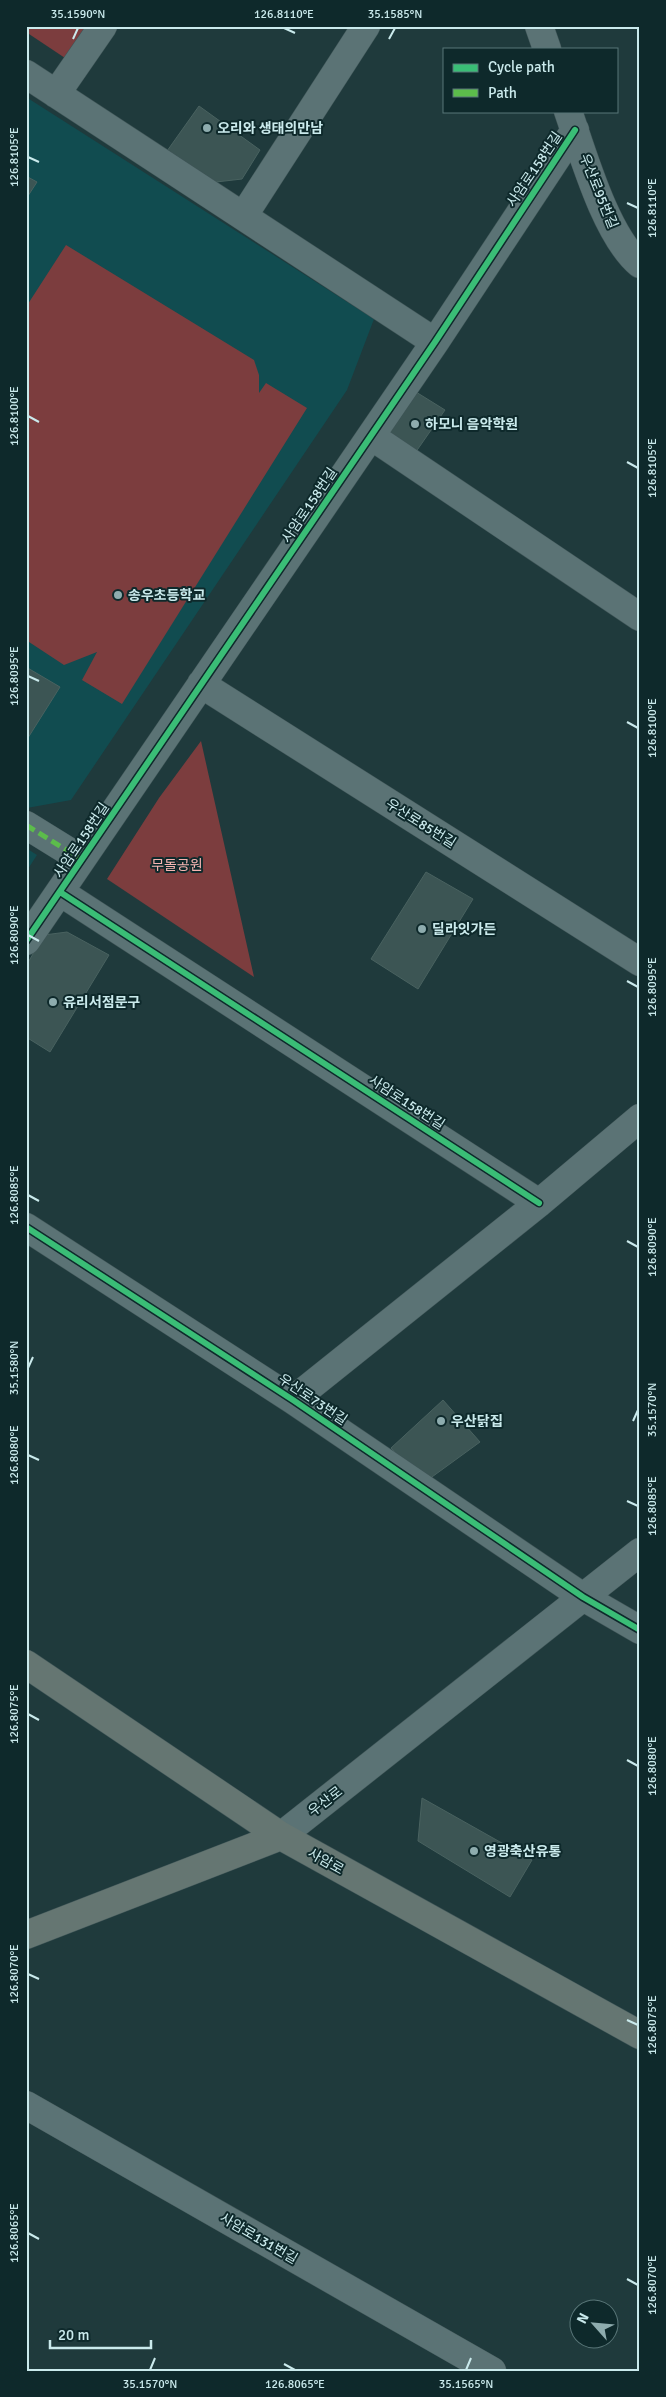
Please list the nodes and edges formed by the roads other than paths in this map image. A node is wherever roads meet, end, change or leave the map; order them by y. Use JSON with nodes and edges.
{"nodes":[{"id":1,"x":103,"y":26,"type":"edge"},
{"id":2,"x":366,"y":26,"type":"edge"},
{"id":3,"x":539,"y":26,"type":"edge"},
{"id":4,"x":546,"y":48,"type":"edge"},
{"id":5,"x":26,"y":74,"type":"edge"},
{"id":6,"x":56,"y":94,"type":"junction"},
{"id":7,"x":572,"y":121,"type":"edge"},
{"id":8,"x":244,"y":215,"type":"junction"},
{"id":9,"x":640,"y":264,"type":"edge"},
{"id":10,"x":435,"y":342,"type":"junction"},
{"id":11,"x":371,"y":436,"type":"junction"},
{"id":12,"x":640,"y":617,"type":"edge"},
{"id":13,"x":202,"y":684,"type":"junction"},
{"id":14,"x":26,"y":825,"type":"edge"},
{"id":15,"x":81,"y":860,"type":"junction"},
{"id":16,"x":60,"y":892,"type":"junction"},
{"id":17,"x":34,"y":914,"type":"edge"},
{"id":18,"x":26,"y":941,"type":"edge"},
{"id":19,"x":640,"y":962,"type":"edge"},
{"id":20,"x":640,"y":1118,"type":"edge"},
{"id":21,"x":539,"y":1203,"type":"junction"},
{"id":22,"x":26,"y":1227,"type":"edge"},
{"id":23,"x":293,"y":1400,"type":"junction"},
{"id":24,"x":640,"y":1552,"type":"edge"},
{"id":25,"x":583,"y":1597,"type":"junction"},
{"id":26,"x":640,"y":1630,"type":"edge"},
{"id":27,"x":26,"y":1664,"type":"edge"},
{"id":28,"x":281,"y":1836,"type":"junction"},
{"id":29,"x":26,"y":1935,"type":"edge"},
{"id":30,"x":640,"y":2035,"type":"edge"},
{"id":31,"x":26,"y":2105,"type":"edge"},
{"id":32,"x":492,"y":2371,"type":"edge"}],
"edges":[{"from":1,"to":6,"type":"street"},
{"from":2,"to":8,"type":"street"},
{"from":3,"to":4,"type":"street"},
{"from":5,"to":6,"type":"street"},
{"from":6,"to":8,"type":"street"},
{"from":7,"to":9,"type":"street","name":"우산로95번길"},
{"from":7,"to":10,"type":"street","name":"사암로158번길"},
{"from":8,"to":10,"type":"street"},
{"from":10,"to":11,"type":"street","name":"사암로158번길"},
{"from":11,"to":12,"type":"street"},
{"from":11,"to":13,"type":"street","name":"사암로158번길"},
{"from":13,"to":15,"type":"street","name":"사암로158번길"},
{"from":13,"to":19,"type":"street","name":"우산로85번길"},
{"from":14,"to":15,"type":"street"},
{"from":15,"to":16,"type":"street","name":"사암로158번길"},
{"from":16,"to":17,"type":"street","name":"사암로158번길"},
{"from":16,"to":21,"type":"street","name":"사암로158번길"},
{"from":17,"to":18,"type":"street","name":"사암로158번길"},
{"from":20,"to":21,"type":"street","name":"우산로73번길"},
{"from":21,"to":23,"type":"street","name":"우산로73번길"},
{"from":22,"to":23,"type":"street","name":"우산로73번길"},
{"from":23,"to":25,"type":"street","name":"우산로73번길"},
{"from":24,"to":25,"type":"street","name":"우산로"},
{"from":25,"to":26,"type":"street"},
{"from":25,"to":28,"type":"street","name":"우산로"},
{"from":27,"to":28,"type":"main road","name":"사암로"},
{"from":28,"to":29,"type":"main road","name":"우산로"},
{"from":28,"to":30,"type":"main road","name":"사암로"},
{"from":31,"to":32,"type":"street","name":"사암로131번길"}]}
